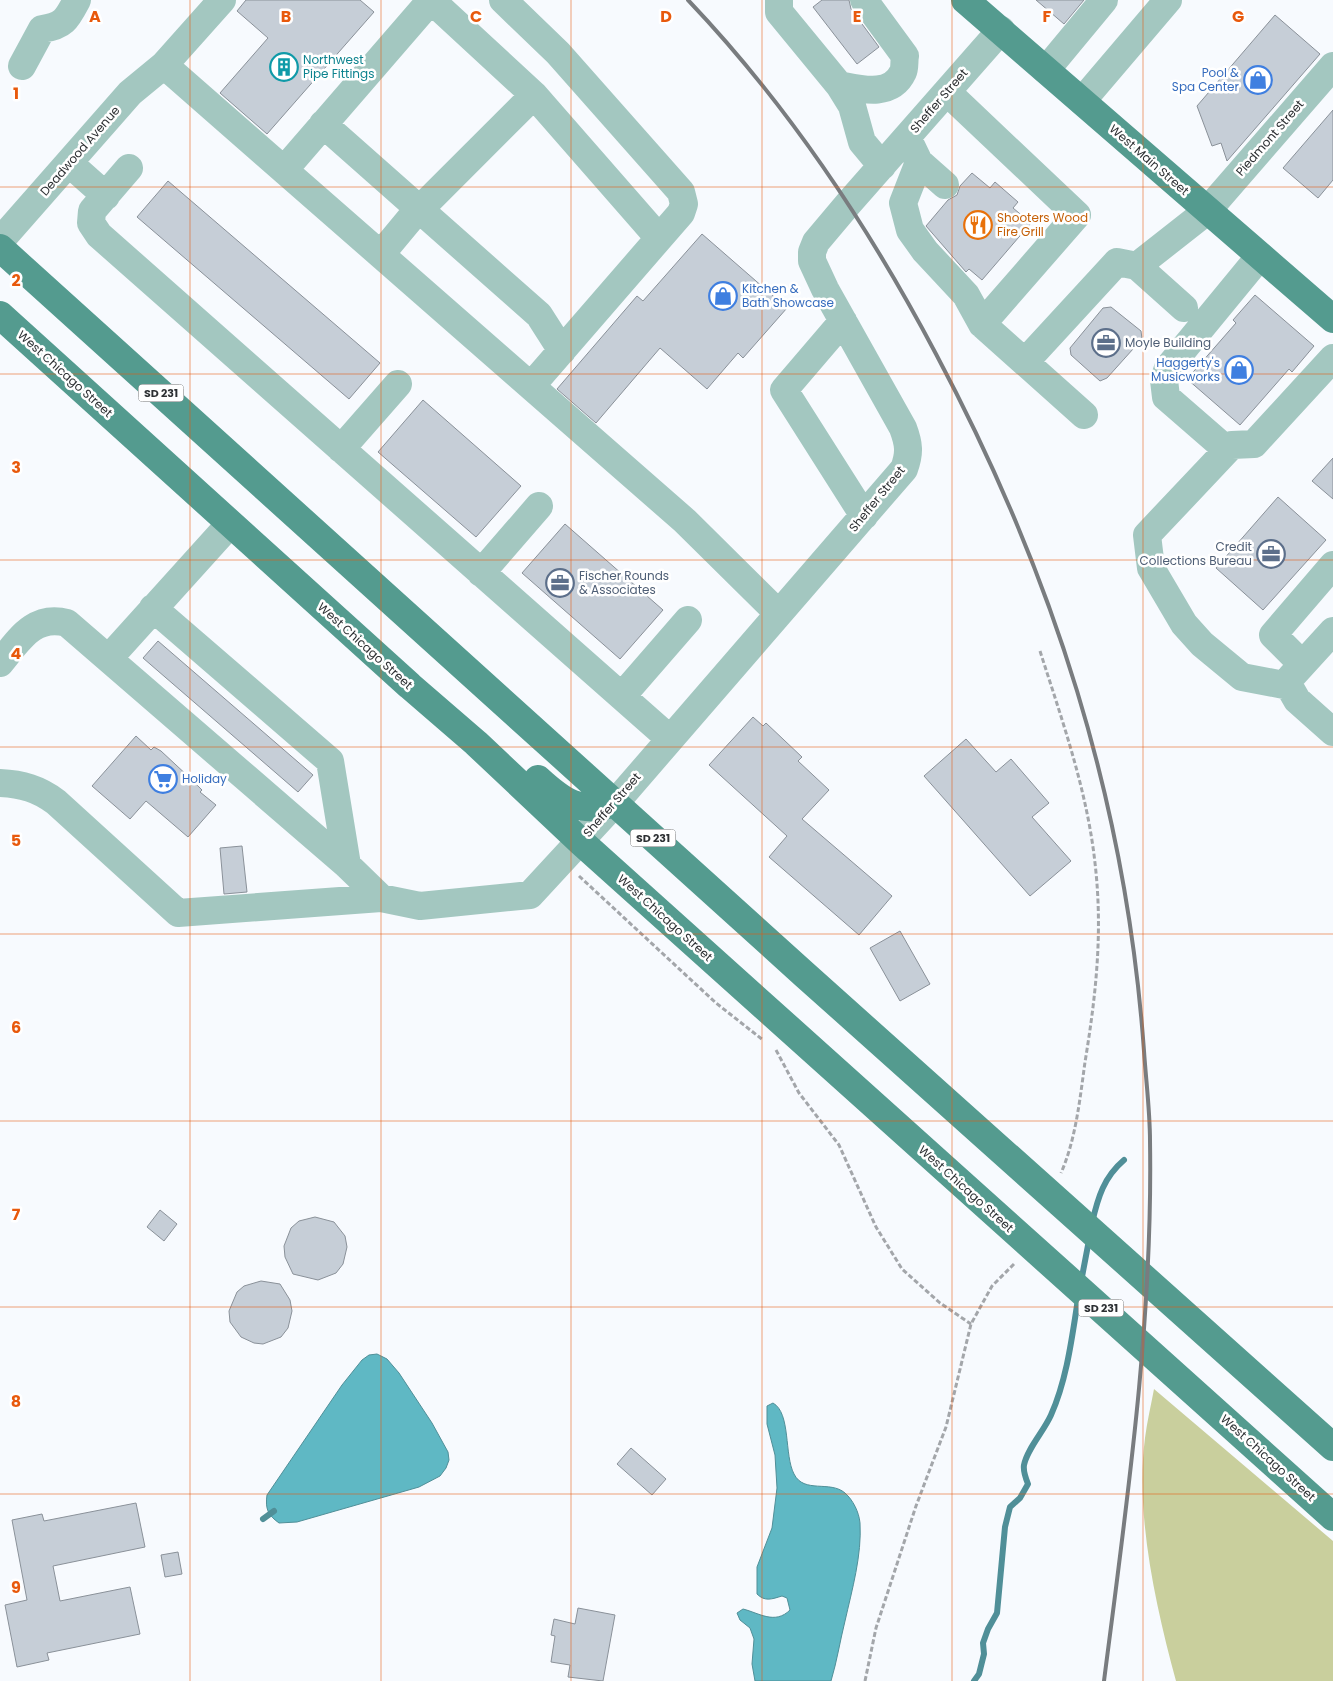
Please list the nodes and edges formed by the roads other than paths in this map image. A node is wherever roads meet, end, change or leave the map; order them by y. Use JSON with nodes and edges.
{"nodes":[{"id":1,"x":76,"y":0,"type":"edge"},
{"id":2,"x":222,"y":0,"type":"edge"},
{"id":3,"x":431,"y":0,"type":"edge"},
{"id":4,"x":503,"y":0,"type":"edge"},
{"id":5,"x":780,"y":0,"type":"edge"},
{"id":6,"x":864,"y":0,"type":"edge"},
{"id":7,"x":965,"y":0,"type":"edge"},
{"id":8,"x":1104,"y":0,"type":"edge"},
{"id":9,"x":1168,"y":0,"type":"edge"},
{"id":10,"x":1000,"y":30,"type":"junction"},
{"id":11,"x":164,"y":65,"type":"junction"},
{"id":12,"x":22,"y":66,"type":"dead end"},
{"id":13,"x":1333,"y":66,"type":"edge"},
{"id":14,"x":1046,"y":70,"type":"junction"},
{"id":15,"x":839,"y":84,"type":"junction"},
{"id":16,"x":947,"y":92,"type":"junction"},
{"id":17,"x":534,"y":95,"type":"junction"},
{"id":18,"x":1082,"y":101,"type":"junction"},
{"id":19,"x":323,"y":124,"type":"junction"},
{"id":20,"x":907,"y":137,"type":"junction"},
{"id":21,"x":919,"y":162,"type":"junction"},
{"id":22,"x":69,"y":163,"type":"junction"},
{"id":23,"x":882,"y":166,"type":"junction"},
{"id":24,"x":129,"y":168,"type":"dead end"},
{"id":25,"x":284,"y":170,"type":"junction"},
{"id":26,"x":945,"y":185,"type":"dead end"},
{"id":27,"x":106,"y":196,"type":"junction"},
{"id":28,"x":420,"y":209,"type":"junction"},
{"id":29,"x":1207,"y":211,"type":"junction"},
{"id":30,"x":659,"y":238,"type":"junction"},
{"id":31,"x":0,"y":241,"type":"edge"},
{"id":32,"x":0,"y":248,"type":"edge"},
{"id":33,"x":381,"y":254,"type":"junction"},
{"id":34,"x":1260,"y":256,"type":"junction"},
{"id":35,"x":1137,"y":266,"type":"junction"},
{"id":36,"x":1184,"y":308,"type":"dead end"},
{"id":37,"x":0,"y":315,"type":"edge"},
{"id":38,"x":1333,"y":319,"type":"edge"},
{"id":39,"x":843,"y":321,"type":"junction"},
{"id":40,"x":982,"y":324,"type":"junction"},
{"id":41,"x":0,"y":340,"type":"edge"},
{"id":42,"x":562,"y":350,"type":"junction"},
{"id":43,"x":1333,"y":358,"type":"edge"},
{"id":44,"x":1025,"y":362,"type":"junction"},
{"id":45,"x":398,"y":384,"type":"dead end"},
{"id":46,"x":531,"y":386,"type":"junction"},
{"id":47,"x":1084,"y":415,"type":"dead end"},
{"id":48,"x":341,"y":449,"type":"junction"},
{"id":49,"x":1228,"y":450,"type":"junction"},
{"id":50,"x":539,"y":506,"type":"dead end"},
{"id":51,"x":864,"y":516,"type":"junction"},
{"id":52,"x":226,"y":528,"type":"junction"},
{"id":53,"x":1333,"y":565,"type":"edge"},
{"id":54,"x":481,"y":573,"type":"junction"},
{"id":55,"x":153,"y":608,"type":"junction"},
{"id":56,"x":778,"y":613,"type":"junction"},
{"id":57,"x":688,"y":620,"type":"dead end"},
{"id":58,"x":1333,"y":631,"type":"edge"},
{"id":59,"x":110,"y":658,"type":"junction"},
{"id":60,"x":0,"y":663,"type":"edge"},
{"id":61,"x":1296,"y":675,"type":"junction"},
{"id":62,"x":410,"y":686,"type":"junction"},
{"id":63,"x":622,"y":696,"type":"junction"},
{"id":64,"x":1333,"y":732,"type":"edge"},
{"id":65,"x":670,"y":739,"type":"junction"},
{"id":66,"x":476,"y":743,"type":"junction"},
{"id":67,"x":0,"y":782,"type":"edge"},
{"id":68,"x":615,"y":803,"type":"junction"},
{"id":69,"x":572,"y":851,"type":"junction"},
{"id":70,"x":347,"y":865,"type":"junction"},
{"id":71,"x":381,"y":898,"type":"junction"},
{"id":72,"x":1333,"y":1447,"type":"edge"},
{"id":73,"x":1333,"y":1517,"type":"edge"}],
"edges":[{"from":1,"to":12,"type":"street"},
{"from":2,"to":11,"type":"street","name":"Deadwood Avenue"},
{"from":3,"to":17,"type":"street"},
{"from":3,"to":19,"type":"street"},
{"from":4,"to":30,"type":"street"},
{"from":5,"to":15,"type":"street"},
{"from":6,"to":15,"type":"street"},
{"from":7,"to":10,"type":"main road","name":"West Main Street"},
{"from":8,"to":14,"type":"street"},
{"from":9,"to":18,"type":"street"},
{"from":10,"to":14,"type":"main road","name":"West Main Street"},
{"from":10,"to":16,"type":"street","name":"Sheffer Street"},
{"from":11,"to":22,"type":"street","name":"Deadwood Avenue"},
{"from":11,"to":25,"type":"street"},
{"from":13,"to":29,"type":"street","name":"Piedmont Street"},
{"from":14,"to":18,"type":"main road","name":"West Main Street"},
{"from":15,"to":23,"type":"street"},
{"from":16,"to":20,"type":"street","name":"Sheffer Street"},
{"from":16,"to":40,"type":"street"},
{"from":17,"to":28,"type":"street"},
{"from":17,"to":30,"type":"street"},
{"from":18,"to":29,"type":"main road","name":"West Main Street"},
{"from":19,"to":25,"type":"street"},
{"from":19,"to":28,"type":"street"},
{"from":20,"to":21,"type":"street"},
{"from":20,"to":23,"type":"street","name":"Sheffer Street"},
{"from":21,"to":26,"type":"street"},
{"from":21,"to":40,"type":"street"},
{"from":22,"to":27,"type":"street"},
{"from":22,"to":31,"type":"street","name":"Deadwood Avenue"},
{"from":23,"to":39,"type":"street","name":"Sheffer Street"},
{"from":24,"to":27,"type":"street"},
{"from":25,"to":33,"type":"street"},
{"from":27,"to":48,"type":"street"},
{"from":28,"to":33,"type":"street"},
{"from":28,"to":42,"type":"street"},
{"from":29,"to":34,"type":"main road","name":"West Main Street"},
{"from":29,"to":35,"type":"street","name":"Piedmont Street"},
{"from":30,"to":42,"type":"street"},
{"from":32,"to":68,"type":"main road","number":"SD 231"},
{"from":33,"to":46,"type":"street"},
{"from":34,"to":38,"type":"main road","name":"West Main Street"},
{"from":34,"to":49,"type":"street"},
{"from":35,"to":36,"type":"street"},
{"from":35,"to":44,"type":"street"},
{"from":37,"to":52,"type":"main road","name":"West Chicago Street","number":"SD 231"},
{"from":39,"to":51,"type":"street","name":"Sheffer Street"},
{"from":39,"to":51,"type":"street"},
{"from":40,"to":44,"type":"street"},
{"from":41,"to":52,"type":"main road"},
{"from":42,"to":46,"type":"street"},
{"from":43,"to":49,"type":"street"},
{"from":44,"to":47,"type":"street"},
{"from":45,"to":48,"type":"street"},
{"from":46,"to":56,"type":"street"},
{"from":48,"to":54,"type":"street"},
{"from":49,"to":61,"type":"street"},
{"from":50,"to":54,"type":"street"},
{"from":51,"to":56,"type":"street","name":"Sheffer Street"},
{"from":52,"to":55,"type":"street"},
{"from":52,"to":62,"type":"main road","name":"West Chicago Street","number":"SD 231"},
{"from":52,"to":66,"type":"main road"},
{"from":53,"to":61,"type":"street"},
{"from":54,"to":63,"type":"street"},
{"from":55,"to":59,"type":"street"},
{"from":55,"to":70,"type":"street"},
{"from":56,"to":65,"type":"street","name":"Sheffer Street"},
{"from":57,"to":63,"type":"street"},
{"from":58,"to":61,"type":"street"},
{"from":59,"to":60,"type":"street"},
{"from":59,"to":70,"type":"street"},
{"from":61,"to":64,"type":"street"},
{"from":62,"to":66,"type":"main road","name":"West Chicago Street","number":"SD 231"},
{"from":62,"to":68,"type":"main road"},
{"from":63,"to":65,"type":"street"},
{"from":65,"to":68,"type":"street","name":"Sheffer Street"},
{"from":66,"to":69,"type":"main road","name":"West Chicago Street","number":"SD 231"},
{"from":67,"to":71,"type":"street","name":"Sheffer Street"},
{"from":68,"to":69,"type":"street","name":"Sheffer Street"},
{"from":68,"to":72,"type":"main road","number":"SD 231"},
{"from":69,"to":71,"type":"street","name":"Sheffer Street"},
{"from":69,"to":73,"type":"main road","name":"West Chicago Street","number":"SD 231"},
{"from":70,"to":71,"type":"street"}]}
